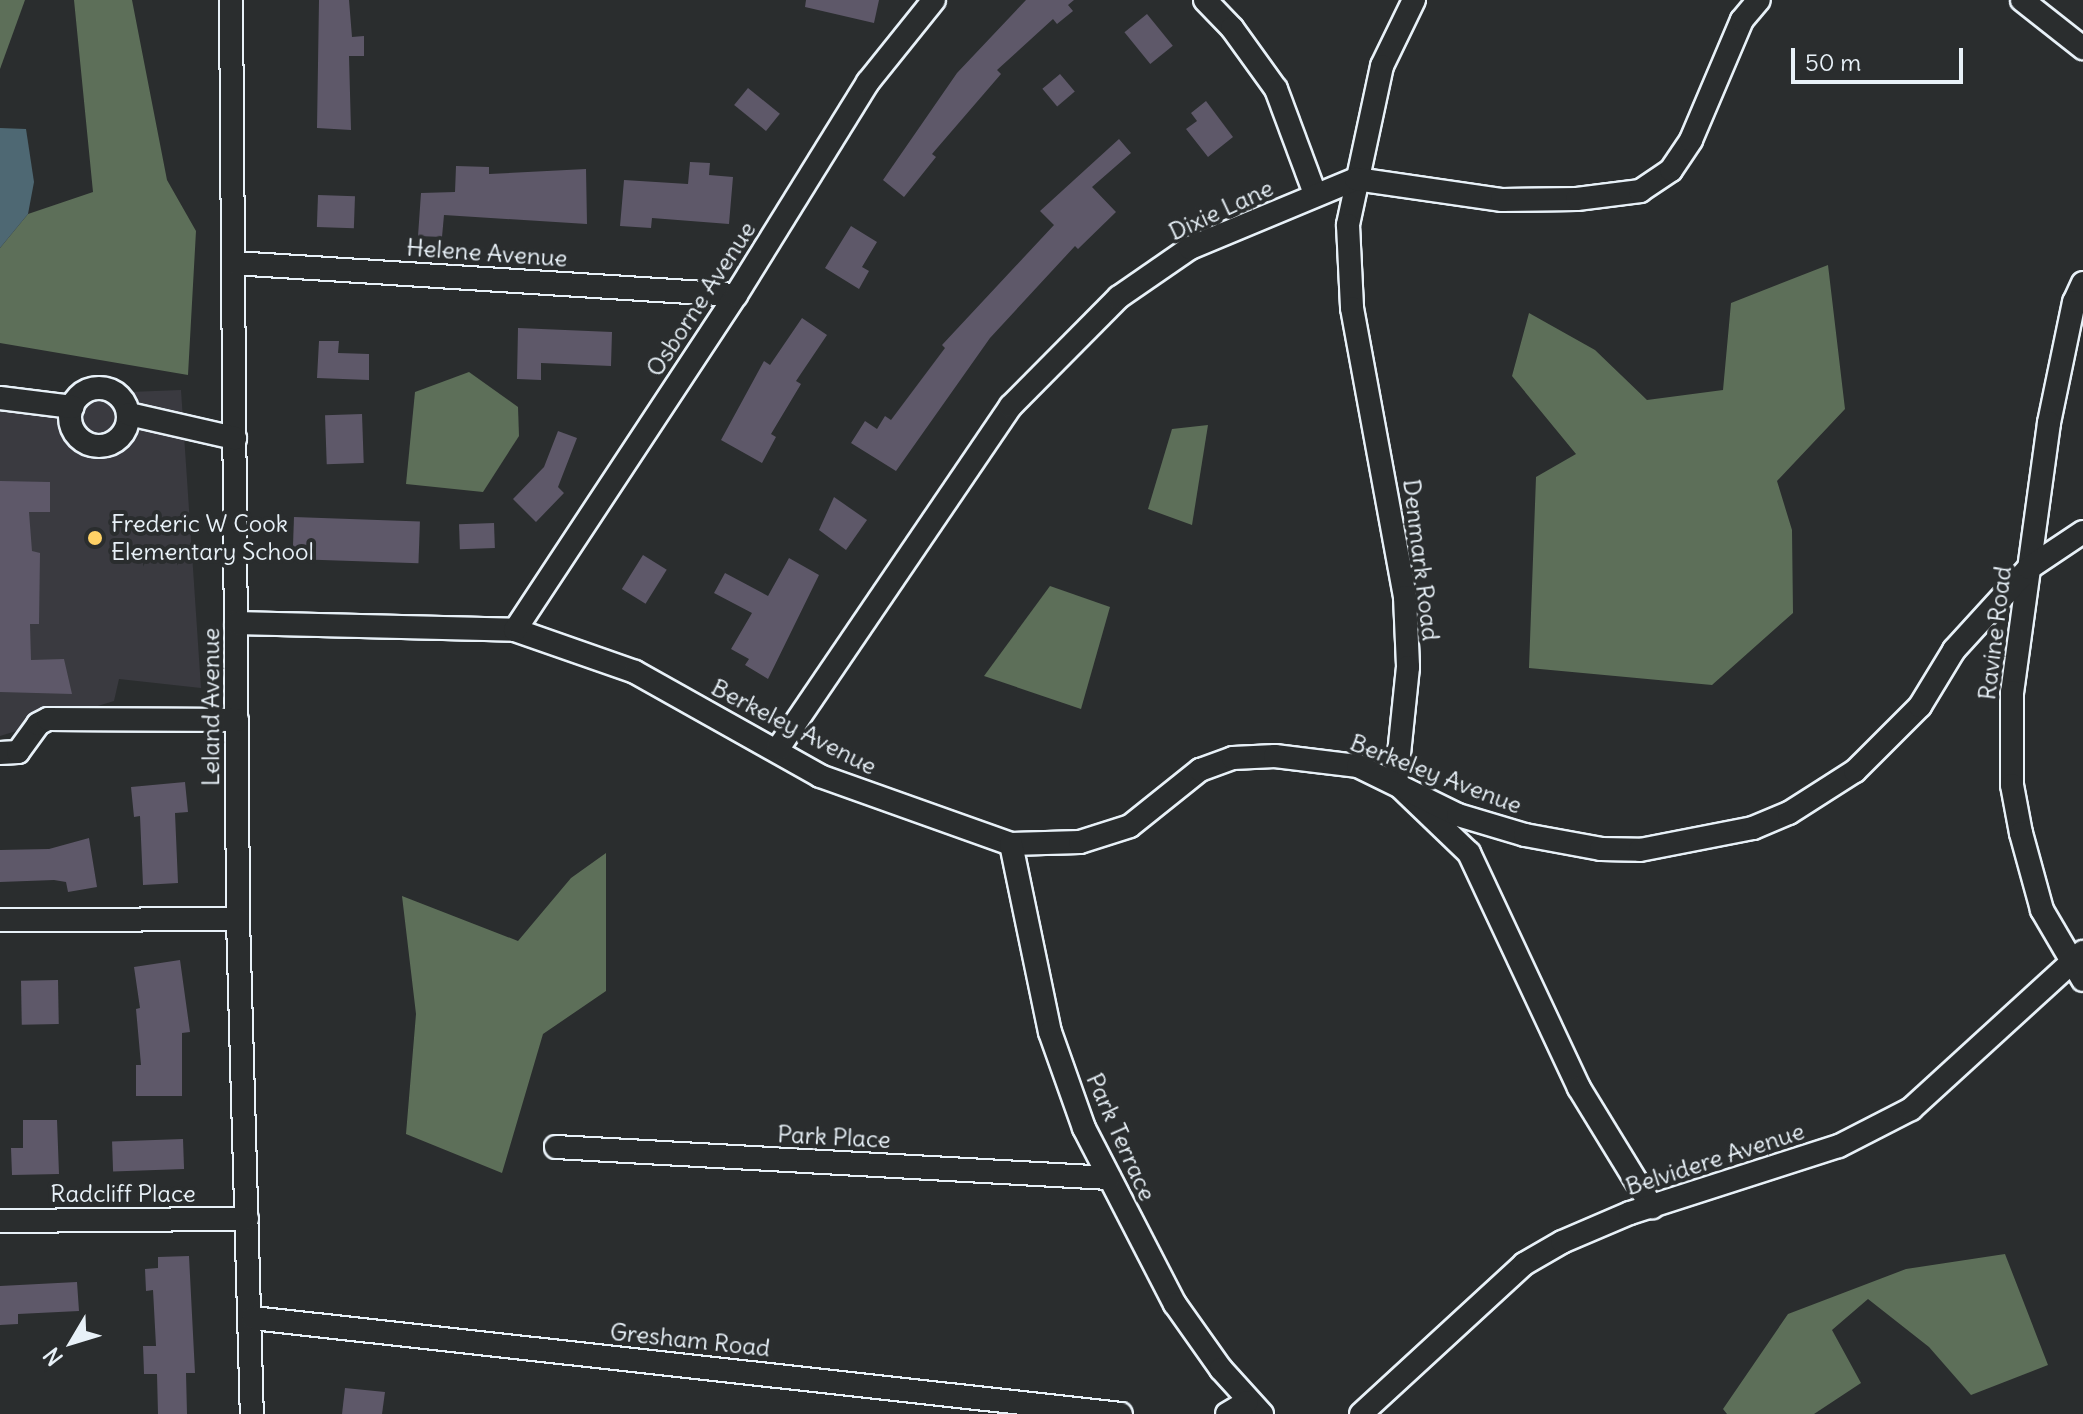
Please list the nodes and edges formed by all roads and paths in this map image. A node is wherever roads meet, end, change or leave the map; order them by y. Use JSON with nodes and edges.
{"nodes":[{"id":1,"x":231,"y":0,"type":"edge"},
{"id":2,"x":934,"y":0,"type":"edge"},
{"id":3,"x":1205,"y":0,"type":"edge"},
{"id":4,"x":1414,"y":0,"type":"edge"},
{"id":5,"x":1759,"y":0,"type":"edge"},
{"id":6,"x":2022,"y":0,"type":"edge"},
{"id":7,"x":2083,"y":48,"type":"edge"},
{"id":8,"x":1356,"y":179,"type":"junction"},
{"id":9,"x":1315,"y":194,"type":"junction"},
{"id":10,"x":234,"y":263,"type":"junction"},
{"id":11,"x":2083,"y":283,"type":"edge"},
{"id":12,"x":736,"y":295,"type":"junction"},
{"id":13,"x":0,"y":398,"type":"edge"},
{"id":14,"x":72,"y":407,"type":"junction"},
{"id":15,"x":129,"y":414,"type":"junction"},
{"id":16,"x":235,"y":438,"type":"junction"},
{"id":17,"x":2083,"y":532,"type":"edge"},
{"id":18,"x":2029,"y":568,"type":"junction"},
{"id":19,"x":236,"y":623,"type":"junction"},
{"id":20,"x":515,"y":630,"type":"junction"},
{"id":21,"x":237,"y":720,"type":"junction"},
{"id":22,"x":777,"y":750,"type":"junction"},
{"id":23,"x":0,"y":753,"type":"edge"},
{"id":24,"x":1396,"y":783,"type":"junction"},
{"id":25,"x":1011,"y":844,"type":"junction"},
{"id":26,"x":238,"y":919,"type":"junction"},
{"id":27,"x":0,"y":920,"type":"edge"},
{"id":28,"x":2078,"y":956,"type":"edge"},
{"id":29,"x":2083,"y":980,"type":"edge"},
{"id":30,"x":556,"y":1147,"type":"dead end"},
{"id":31,"x":1109,"y":1178,"type":"junction"},
{"id":32,"x":1652,"y":1207,"type":"junction"},
{"id":33,"x":247,"y":1219,"type":"junction"},
{"id":34,"x":0,"y":1221,"type":"edge"},
{"id":35,"x":253,"y":1318,"type":"junction"},
{"id":36,"x":1254,"y":1408,"type":"edge"},
{"id":37,"x":252,"y":1414,"type":"edge"},
{"id":38,"x":1121,"y":1414,"type":"edge"},
{"id":39,"x":1227,"y":1414,"type":"edge"},
{"id":40,"x":1361,"y":1414,"type":"edge"}],
"edges":[{"from":1,"to":10,"type":"street","name":"Leland Avenue"},
{"from":2,"to":12,"type":"street","name":"Osborne Avenue"},
{"from":3,"to":9,"type":"street"},
{"from":4,"to":8,"type":"street","name":"Denmark Road"},
{"from":5,"to":8,"type":"street","name":"Dixie Lane"},
{"from":6,"to":7,"type":"street"},
{"from":8,"to":9,"type":"street","name":"Dixie Lane"},
{"from":8,"to":24,"type":"street","name":"Denmark Road"},
{"from":9,"to":22,"type":"street","name":"Dixie Lane"},
{"from":10,"to":12,"type":"street","name":"Helene Avenue"},
{"from":10,"to":16,"type":"street","name":"Leland Avenue"},
{"from":11,"to":18,"type":"street","name":"Ravine Road"},
{"from":12,"to":20,"type":"street","name":"Osborne Avenue"},
{"from":13,"to":14,"type":"street"},
{"from":14,"to":15,"type":"street"},
{"from":14,"to":15,"type":"street"},
{"from":15,"to":16,"type":"street"},
{"from":16,"to":19,"type":"street","name":"Leland Avenue"},
{"from":17,"to":18,"type":"street","name":"Berkeley Avenue"},
{"from":18,"to":24,"type":"street","name":"Berkeley Avenue"},
{"from":18,"to":28,"type":"street","name":"Ravine Road"},
{"from":19,"to":20,"type":"street","name":"Berkeley Avenue"},
{"from":19,"to":21,"type":"street","name":"Leland Avenue"},
{"from":20,"to":22,"type":"street","name":"Berkeley Avenue"},
{"from":21,"to":23,"type":"street"},
{"from":21,"to":26,"type":"street","name":"Leland Avenue"},
{"from":22,"to":25,"type":"street","name":"Berkeley Avenue"},
{"from":24,"to":25,"type":"street","name":"Berkeley Avenue"},
{"from":24,"to":32,"type":"street"},
{"from":25,"to":31,"type":"street","name":"Park Terrace"},
{"from":26,"to":27,"type":"street"},
{"from":26,"to":33,"type":"street","name":"Leland Avenue"},
{"from":28,"to":29,"type":"street","name":"Ravine Road"},
{"from":28,"to":32,"type":"street","name":"Belvidere Avenue"},
{"from":30,"to":31,"type":"street","name":"Park Place"},
{"from":31,"to":36,"type":"street","name":"Park Terrace"},
{"from":32,"to":40,"type":"street","name":"Belvidere Avenue"},
{"from":33,"to":34,"type":"street","name":"Radcliff Place"},
{"from":33,"to":35,"type":"street","name":"Leland Avenue"},
{"from":35,"to":37,"type":"street","name":"Leland Avenue"},
{"from":35,"to":38,"type":"street","name":"Gresham Road"},
{"from":36,"to":39,"type":"street"}]}
